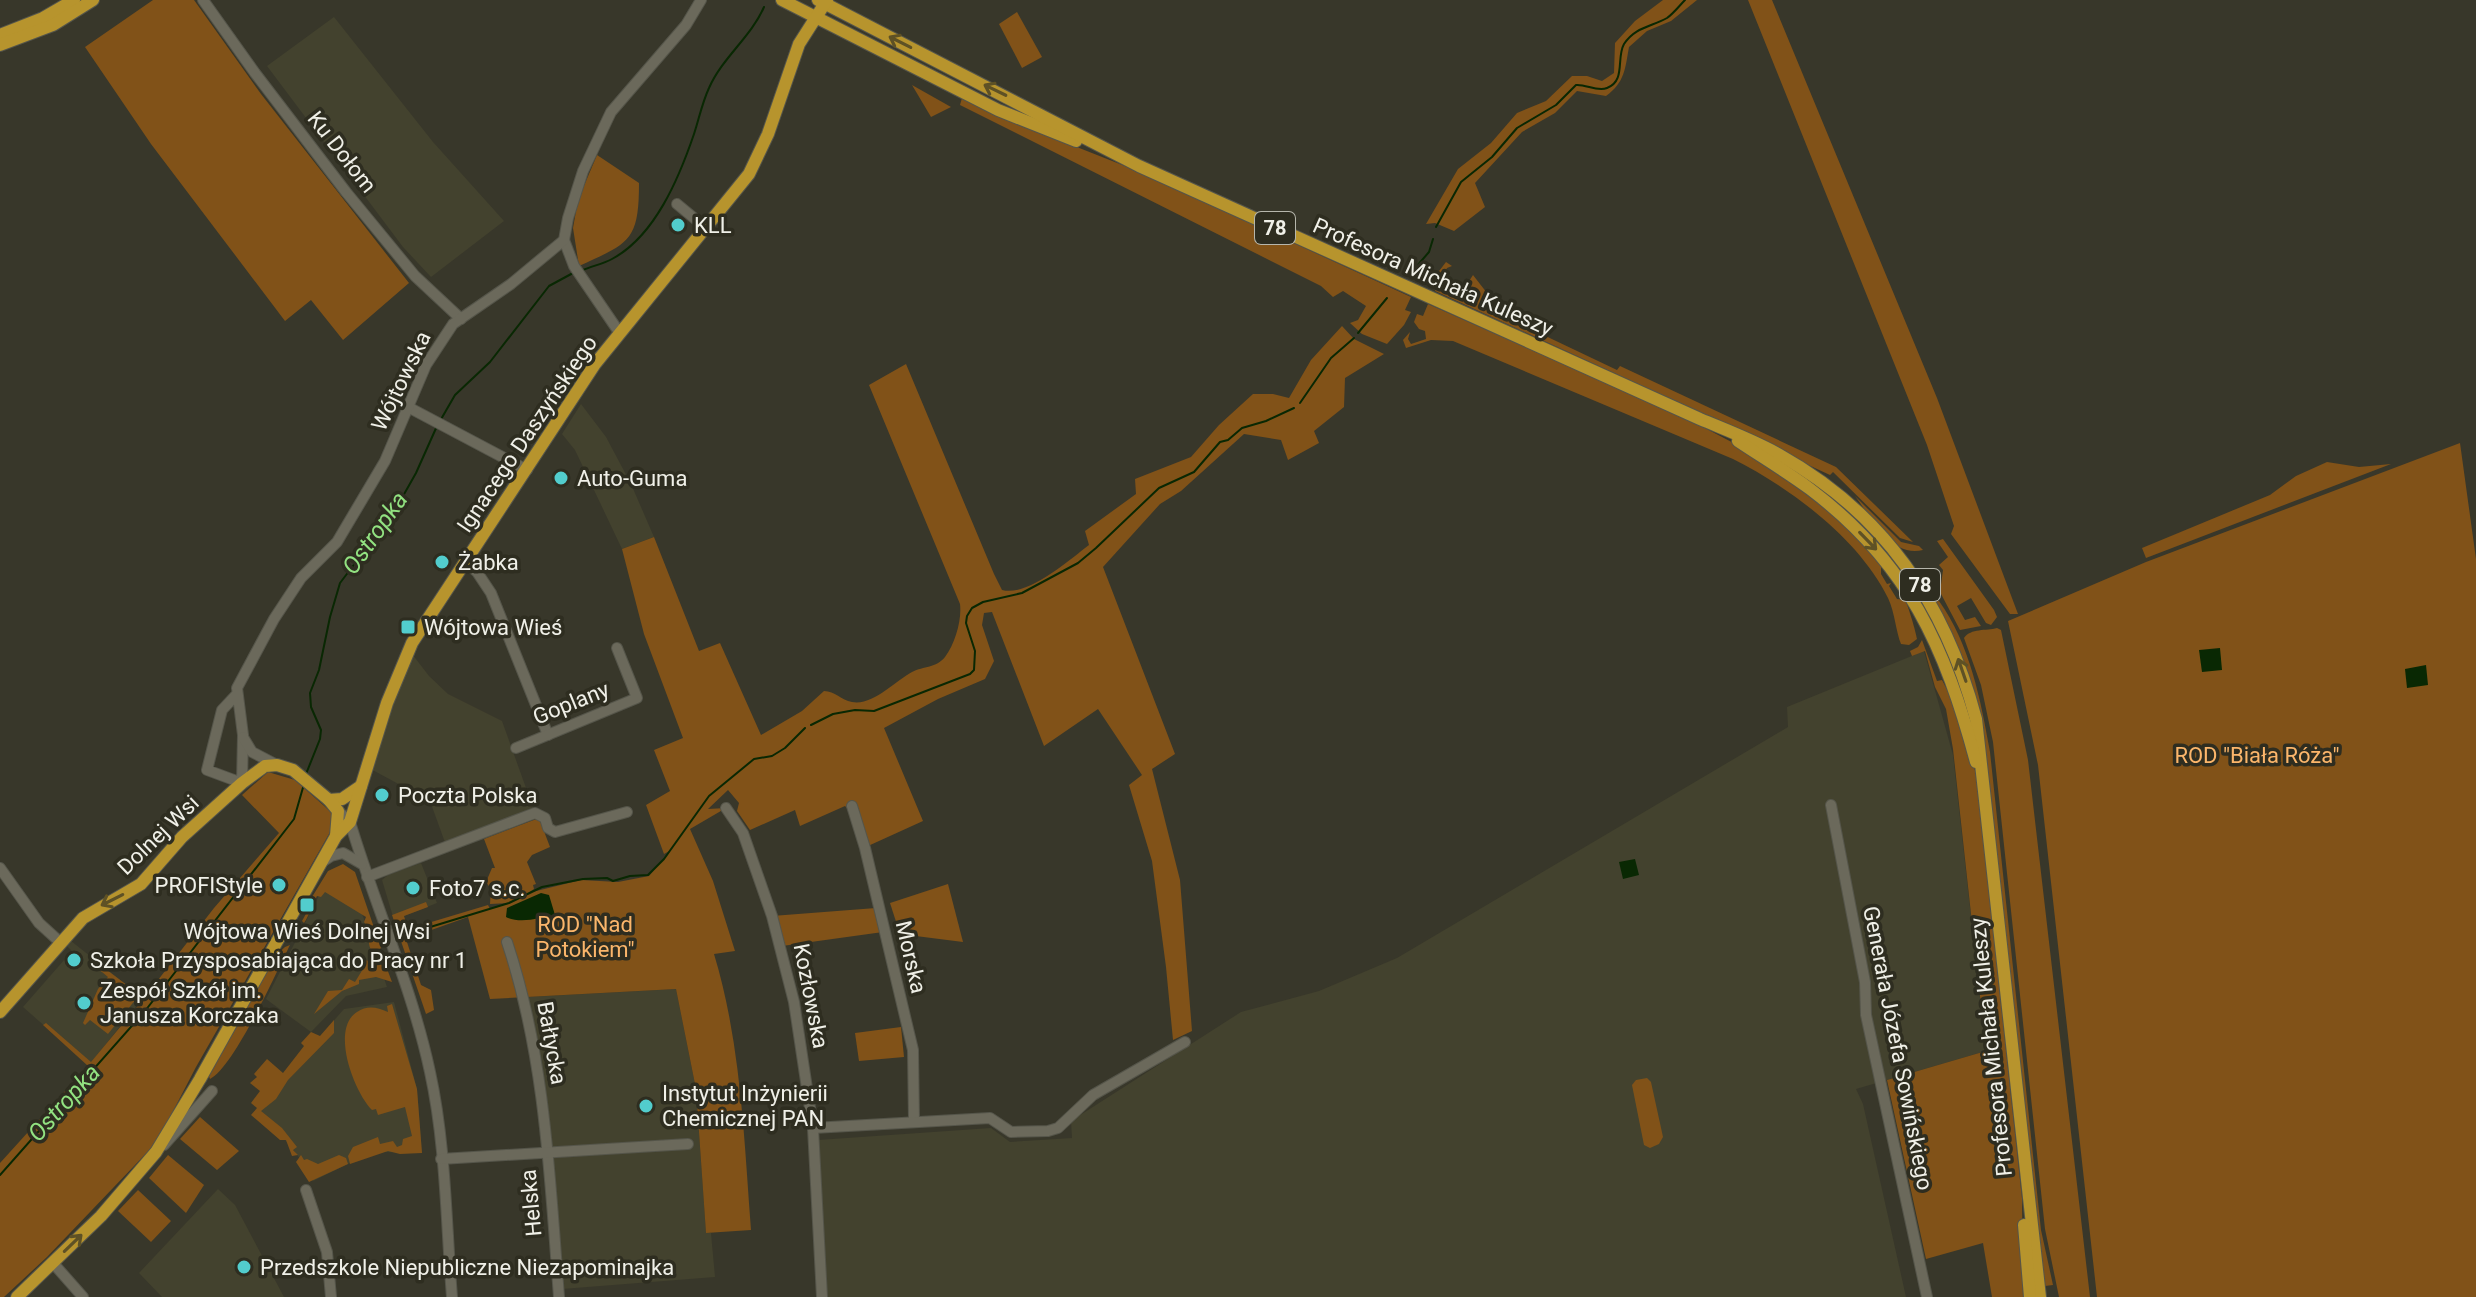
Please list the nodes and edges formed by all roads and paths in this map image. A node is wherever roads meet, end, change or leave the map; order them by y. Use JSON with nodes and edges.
{"nodes":[{"id":1,"x":74,"y":0,"type":"edge"},
{"id":2,"x":93,"y":0,"type":"edge"},
{"id":3,"x":203,"y":0,"type":"edge"},
{"id":4,"x":701,"y":0,"type":"edge"},
{"id":5,"x":782,"y":0,"type":"edge"},
{"id":6,"x":823,"y":1,"type":"edge"},
{"id":7,"x":815,"y":17,"type":"junction"},
{"id":8,"x":0,"y":35,"type":"edge"},
{"id":9,"x":0,"y":45,"type":"edge"},
{"id":10,"x":1139,"y":166,"type":"junction"},
{"id":11,"x":677,"y":204,"type":"dead end"},
{"id":12,"x":706,"y":228,"type":"junction"},
{"id":13,"x":564,"y":240,"type":"junction"},
{"id":14,"x":461,"y":319,"type":"junction"},
{"id":15,"x":619,"y":332,"type":"junction"},
{"id":16,"x":408,"y":407,"type":"junction"},
{"id":17,"x":527,"y":470,"type":"junction"},
{"id":18,"x":466,"y":562,"type":"junction"},
{"id":19,"x":617,"y":648,"type":"dead end"},
{"id":20,"x":237,"y":694,"type":"junction"},
{"id":21,"x":243,"y":735,"type":"junction"},
{"id":22,"x":548,"y":735,"type":"junction"},
{"id":23,"x":516,"y":748,"type":"dead end"},
{"id":24,"x":277,"y":765,"type":"junction"},
{"id":25,"x":242,"y":783,"type":"junction"},
{"id":26,"x":361,"y":786,"type":"junction"},
{"id":27,"x":329,"y":800,"type":"junction"},
{"id":28,"x":1831,"y":805,"type":"dead end"},
{"id":29,"x":852,"y":806,"type":"dead end"},
{"id":30,"x":726,"y":808,"type":"dead end"},
{"id":31,"x":338,"y":811,"type":"junction"},
{"id":32,"x":627,"y":812,"type":"dead end"},
{"id":33,"x":350,"y":822,"type":"junction"},
{"id":34,"x":336,"y":836,"type":"junction"},
{"id":35,"x":321,"y":863,"type":"junction"},
{"id":36,"x":362,"y":864,"type":"junction"},
{"id":37,"x":0,"y":868,"type":"edge"},
{"id":38,"x":367,"y":877,"type":"junction"},
{"id":39,"x":507,"y":942,"type":"dead end"},
{"id":40,"x":61,"y":943,"type":"junction"},
{"id":41,"x":0,"y":1012,"type":"edge"},
{"id":42,"x":1185,"y":1042,"type":"dead end"},
{"id":43,"x":212,"y":1091,"type":"dead end"},
{"id":44,"x":914,"y":1121,"type":"junction"},
{"id":45,"x":813,"y":1128,"type":"junction"},
{"id":46,"x":688,"y":1144,"type":"dead end"},
{"id":47,"x":156,"y":1152,"type":"junction"},
{"id":48,"x":547,"y":1153,"type":"junction"},
{"id":49,"x":441,"y":1159,"type":"junction"},
{"id":50,"x":2024,"y":1171,"type":"junction"},
{"id":51,"x":306,"y":1190,"type":"dead end"},
{"id":52,"x":53,"y":1263,"type":"junction"},
{"id":53,"x":558,"y":1293,"type":"edge"},
{"id":54,"x":17,"y":1297,"type":"edge"},
{"id":55,"x":83,"y":1297,"type":"edge"},
{"id":56,"x":331,"y":1297,"type":"edge"},
{"id":57,"x":452,"y":1297,"type":"edge"},
{"id":58,"x":822,"y":1297,"type":"edge"},
{"id":59,"x":1927,"y":1297,"type":"edge"},
{"id":60,"x":2030,"y":1297,"type":"edge"},
{"id":61,"x":2040,"y":1297,"type":"edge"}],
"edges":[{"from":1,"to":8,"type":"main road"},
{"from":2,"to":9,"type":"main road"},
{"from":3,"to":14,"type":"street","name":"Ku Dołom"},
{"from":4,"to":13,"type":"street"},
{"from":5,"to":7,"type":"main road","number":"78"},
{"from":6,"to":7,"type":"main road","name":"Ignacego Daszyńskiego"},
{"from":10,"to":6,"type":"main road","name":"Profesora Michała Kuleszy","number":"78","one_way":true},
{"from":7,"to":10,"type":"main road","name":"Profesora Michała Kuleszy","number":"78"},
{"from":7,"to":12,"type":"main road","name":"Ignacego Daszyńskiego"},
{"from":10,"to":50,"type":"main road","name":"Profesora Michała Kuleszy","number":"78"},
{"from":11,"to":12,"type":"street"},
{"from":12,"to":15,"type":"main road","name":"Ignacego Daszyńskiego"},
{"from":13,"to":14,"type":"street","name":"Wójtowska"},
{"from":13,"to":15,"type":"street"},
{"from":14,"to":16,"type":"street","name":"Wójtowska"},
{"from":15,"to":17,"type":"main road","name":"Ignacego Daszyńskiego"},
{"from":16,"to":17,"type":"street"},
{"from":16,"to":20,"type":"street","name":"Wójtowska"},
{"from":17,"to":18,"type":"main road","name":"Ignacego Daszyńskiego"},
{"from":18,"to":22,"type":"street"},
{"from":18,"to":26,"type":"main road","name":"Ignacego Daszyńskiego"},
{"from":19,"to":22,"type":"street","name":"Goplany"},
{"from":20,"to":21,"type":"street"},
{"from":20,"to":25,"type":"street","name":"Dolnej Wsi"},
{"from":21,"to":24,"type":"street"},
{"from":21,"to":25,"type":"street"},
{"from":22,"to":23,"type":"street","name":"Goplany"},
{"from":24,"to":25,"type":"main road","name":"Dolnej Wsi"},
{"from":24,"to":27,"type":"main road"},
{"from":25,"to":40,"type":"main road","name":"Dolnej Wsi","one_way":true},
{"from":26,"to":27,"type":"main road"},
{"from":26,"to":33,"type":"main road","name":"Ignacego Daszyńskiego"},
{"from":27,"to":31,"type":"main road"},
{"from":28,"to":59,"type":"street","name":"Generała Józefa Sowińskiego"},
{"from":29,"to":44,"type":"street","name":"Morska"},
{"from":30,"to":45,"type":"street","name":"Kozłowska"},
{"from":31,"to":33,"type":"street"},
{"from":31,"to":34,"type":"main road"},
{"from":32,"to":38,"type":"street"},
{"from":33,"to":34,"type":"main road"},
{"from":33,"to":36,"type":"street"},
{"from":34,"to":35,"type":"main road"},
{"from":35,"to":36,"type":"street"},
{"from":35,"to":47,"type":"main road"},
{"from":36,"to":38,"type":"street"},
{"from":37,"to":40,"type":"street"},
{"from":38,"to":49,"type":"street"},
{"from":39,"to":48,"type":"street","name":"Bałtycka"},
{"from":40,"to":41,"type":"main road","name":"Dolnej Wsi"},
{"from":42,"to":44,"type":"street"},
{"from":43,"to":47,"type":"street"},
{"from":44,"to":45,"type":"street"},
{"from":45,"to":58,"type":"street","name":"Kozłowska"},
{"from":46,"to":48,"type":"street"},
{"from":52,"to":47,"type":"main road","one_way":true},
{"from":48,"to":49,"type":"street"},
{"from":48,"to":53,"type":"street","name":"Helska"},
{"from":49,"to":57,"type":"street"},
{"from":50,"to":60,"type":"main road","number":"78"},
{"from":50,"to":61,"type":"main road","name":"Profesora Michała Kuleszy","number":"78"},
{"from":51,"to":56,"type":"street"},
{"from":52,"to":54,"type":"main road"},
{"from":52,"to":55,"type":"street"}]}
